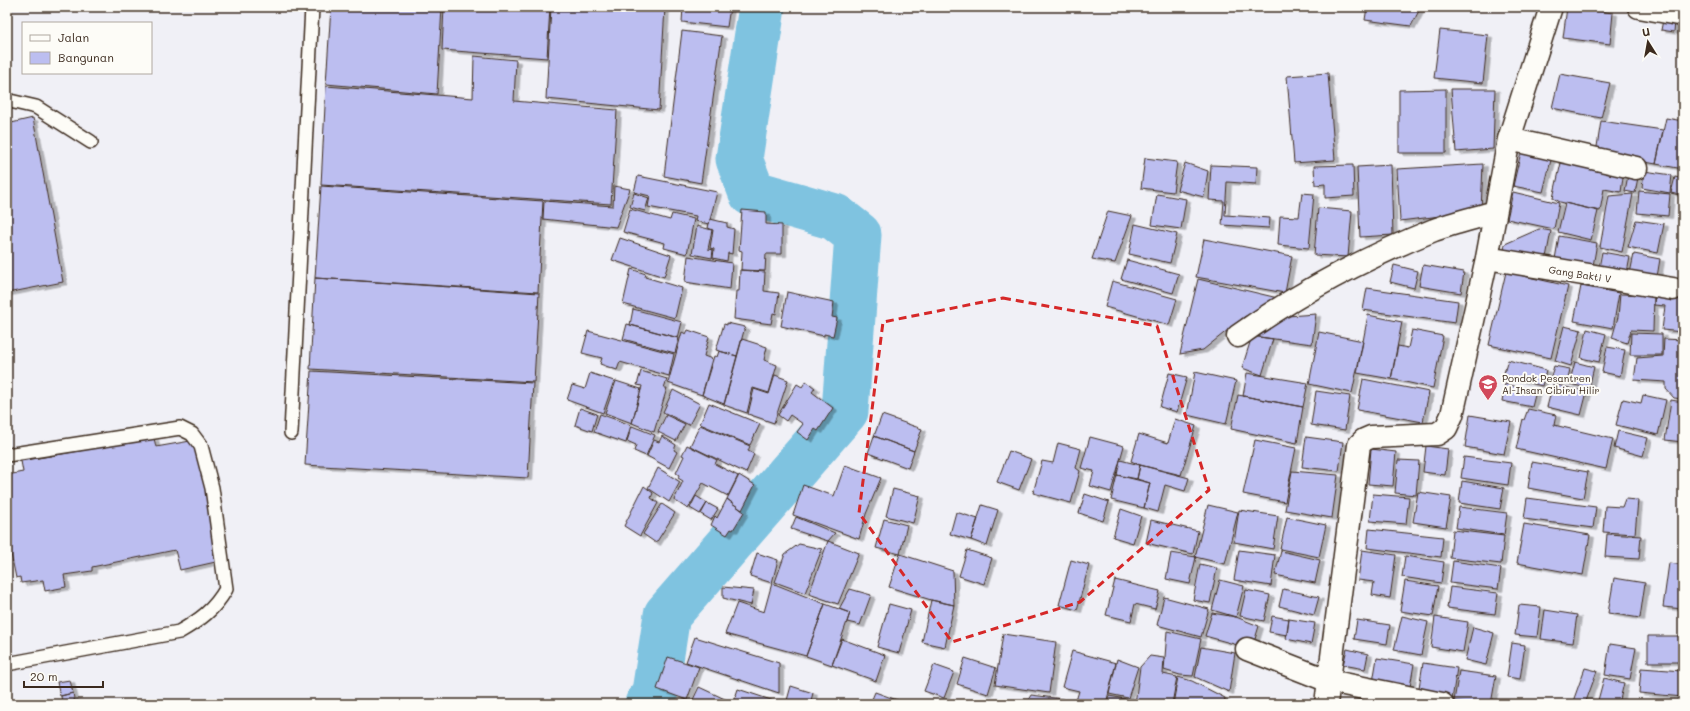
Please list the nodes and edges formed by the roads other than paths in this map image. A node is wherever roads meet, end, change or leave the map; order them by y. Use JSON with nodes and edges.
{"nodes":[{"id":1,"x":312,"y":7,"type":"edge"},
{"id":2,"x":1551,"y":7,"type":"edge"},
{"id":3,"x":1639,"y":7,"type":"edge"},
{"id":4,"x":1683,"y":15,"type":"edge"},
{"id":5,"x":7,"y":102,"type":"edge"},
{"id":6,"x":1509,"y":139,"type":"junction"},
{"id":7,"x":91,"y":142,"type":"dead end"},
{"id":8,"x":1636,"y":168,"type":"dead end"},
{"id":9,"x":1495,"y":212,"type":"junction"},
{"id":10,"x":1487,"y":258,"type":"junction"},
{"id":11,"x":1673,"y":289,"type":"dead end"},
{"id":12,"x":1238,"y":336,"type":"dead end"},
{"id":13,"x":291,"y":433,"type":"dead end"},
{"id":14,"x":7,"y":455,"type":"edge"},
{"id":15,"x":1248,"y":649,"type":"dead end"},
{"id":16,"x":7,"y":664,"type":"edge"},
{"id":17,"x":1329,"y":680,"type":"junction"},
{"id":18,"x":1326,"y":704,"type":"edge"},
{"id":19,"x":1442,"y":704,"type":"edge"}],
"edges":[{"from":1,"to":13,"type":"lane"},
{"from":2,"to":6,"type":"street"},
{"from":3,"to":4,"type":"street"},
{"from":5,"to":7,"type":"lane"},
{"from":6,"to":8,"type":"street"},
{"from":6,"to":9,"type":"street"},
{"from":9,"to":10,"type":"street"},
{"from":9,"to":12,"type":"street"},
{"from":10,"to":11,"type":"street","name":"Gang Bakti V"},
{"from":10,"to":17,"type":"street"},
{"from":14,"to":16,"type":"lane"},
{"from":15,"to":17,"type":"street"},
{"from":17,"to":18,"type":"street"},
{"from":17,"to":19,"type":"street"}]}
